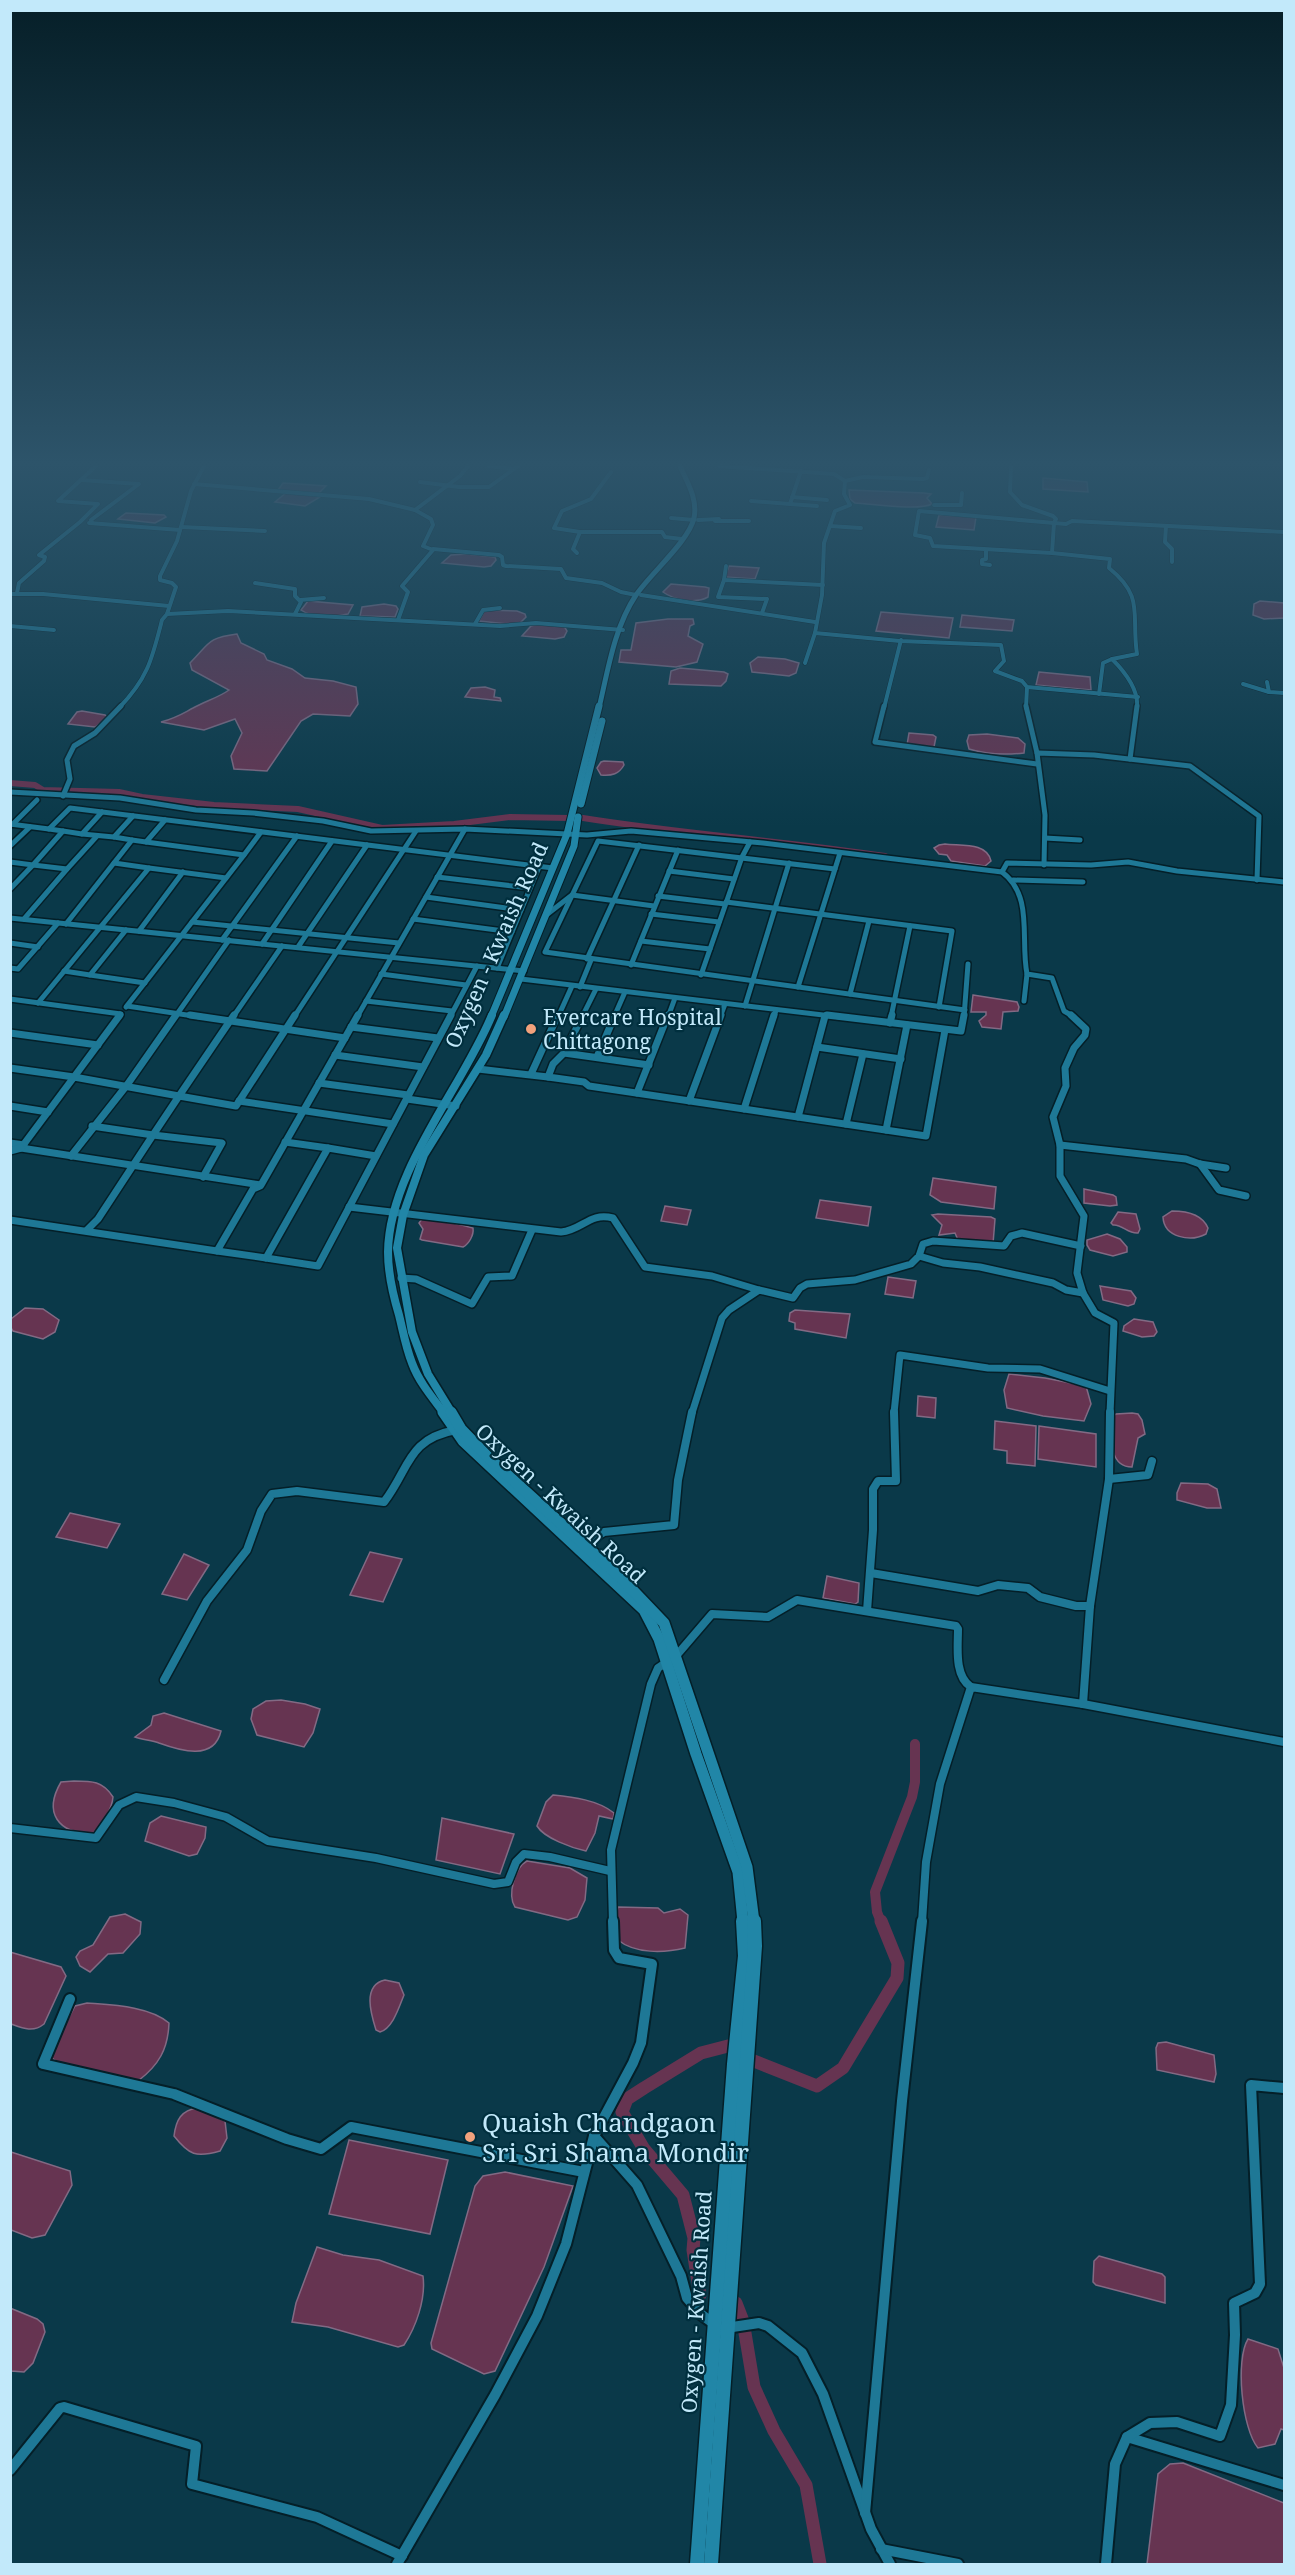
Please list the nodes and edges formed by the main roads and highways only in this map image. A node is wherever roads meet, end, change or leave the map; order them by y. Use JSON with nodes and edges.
{"nodes":[{"id":1,"x":645,"y":586,"type":"edge"},
{"id":2,"x":646,"y":586,"type":"edge"},
{"id":3,"x":638,"y":595,"type":"junction"},
{"id":4,"x":621,"y":630,"type":"junction"},
{"id":5,"x":571,"y":835,"type":"junction"},
{"id":6,"x":451,"y":1105,"type":"junction"},
{"id":7,"x":399,"y":1214,"type":"junction"},
{"id":8,"x":458,"y":1430,"type":"junction"},
{"id":9,"x":671,"y":1658,"type":"junction"},
{"id":10,"x":725,"y":2327,"type":"junction"},
{"id":11,"x":697,"y":2565,"type":"edge"},
{"id":12,"x":711,"y":2565,"type":"edge"}],
"edges":[{"from":1,"to":3,"type":"main road","name":"Oxygen - Kwaish Road"},
{"from":2,"to":3,"type":"main road","name":"Oxygen - Kwaish Road"},
{"from":3,"to":4,"type":"main road","name":"Oxygen - Kwaish Road"},
{"from":4,"to":5,"type":"main road","name":"Oxygen - Kwaish Road"},
{"from":4,"to":5,"type":"main road","name":"Oxygen - Kwaish Road"},
{"from":5,"to":6,"type":"main road","name":"Oxygen - Kwaish Road"},
{"from":5,"to":6,"type":"main road","name":"Oxygen - Kwaish Road"},
{"from":6,"to":7,"type":"main road","name":"Oxygen - Kwaish Road"},
{"from":7,"to":8,"type":"main road","name":"Oxygen - Kwaish Road"},
{"from":7,"to":8,"type":"main road","name":"Oxygen - Kwaish Road"},
{"from":8,"to":9,"type":"main road","name":"Oxygen - Kwaish Road"},
{"from":8,"to":9,"type":"main road","name":"Oxygen - Kwaish Road"},
{"from":9,"to":10,"type":"main road","name":"Oxygen - Kwaish Road"},
{"from":9,"to":10,"type":"main road","name":"Oxygen - Kwaish Road"},
{"from":10,"to":11,"type":"main road","name":"Oxygen - Kwaish Road"},
{"from":10,"to":12,"type":"main road","name":"Oxygen - Kwaish Road"}]}
